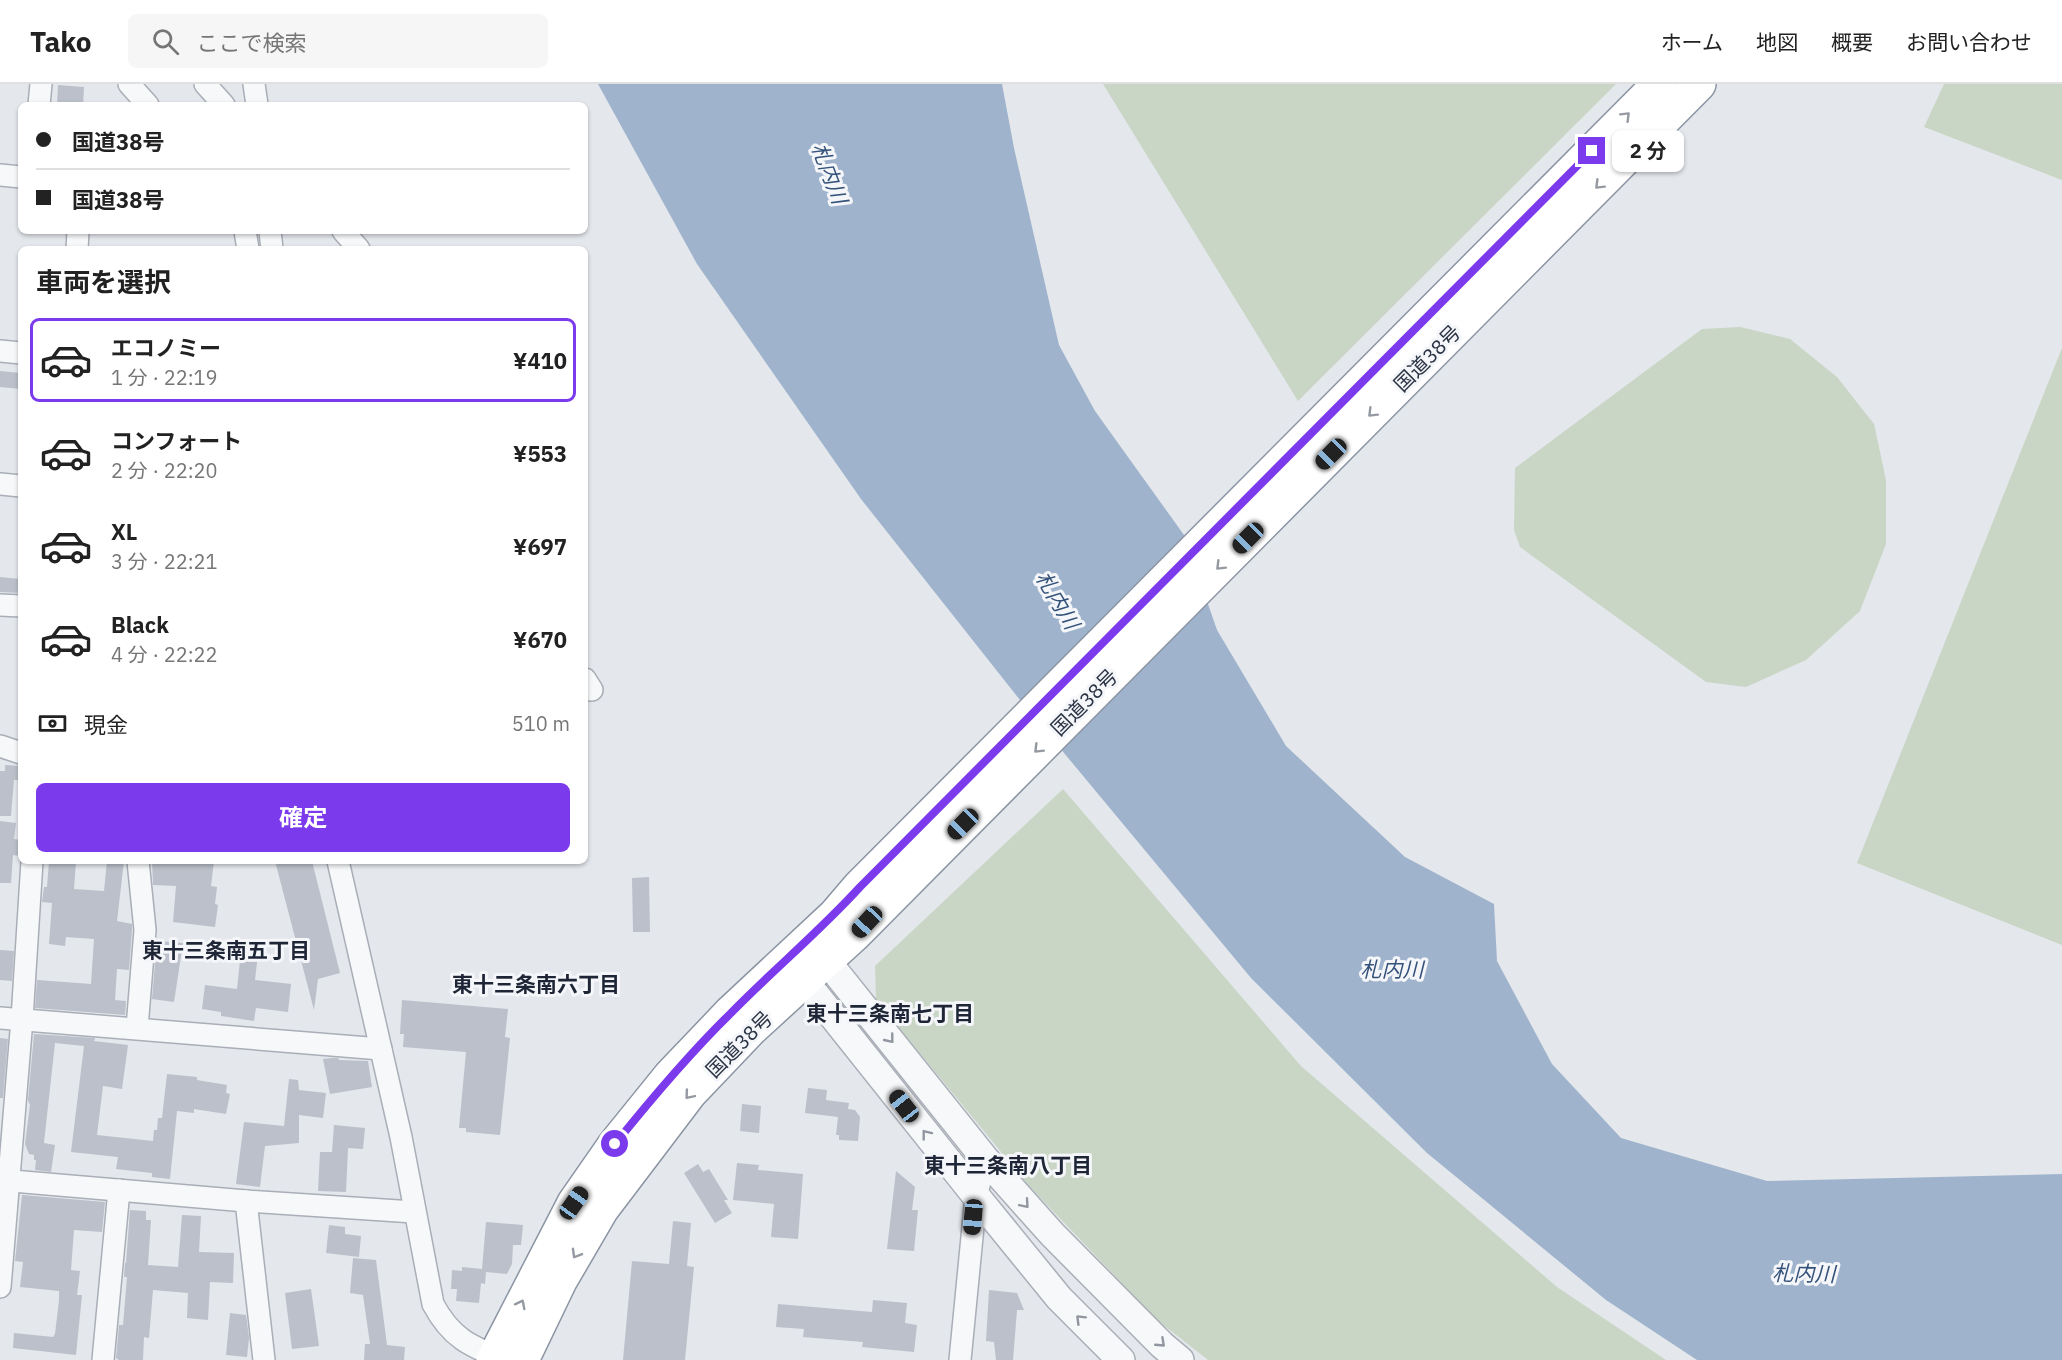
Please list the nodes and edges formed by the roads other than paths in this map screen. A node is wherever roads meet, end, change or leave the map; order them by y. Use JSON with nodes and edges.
{"nodes":[{"id":1,"x":41,"y":84,"type":"edge"},
{"id":2,"x":129,"y":84,"type":"edge"},
{"id":3,"x":205,"y":84,"type":"edge"},
{"id":4,"x":254,"y":84,"type":"edge"},
{"id":5,"x":1659,"y":84,"type":"edge"},
{"id":6,"x":1699,"y":84,"type":"edge"},
{"id":7,"x":39,"y":102,"type":"edge"},
{"id":8,"x":145,"y":102,"type":"edge"},
{"id":9,"x":221,"y":102,"type":"edge"},
{"id":10,"x":256,"y":102,"type":"edge"},
{"id":11,"x":0,"y":175,"type":"edge"},
{"id":12,"x":18,"y":177,"type":"edge"},
{"id":13,"x":345,"y":234,"type":"edge"},
{"id":14,"x":356,"y":246,"type":"edge"},
{"id":15,"x":0,"y":351,"type":"edge"},
{"id":16,"x":18,"y":353,"type":"edge"},
{"id":17,"x":0,"y":484,"type":"edge"},
{"id":18,"x":18,"y":486,"type":"edge"},
{"id":19,"x":0,"y":604,"type":"edge"},
{"id":20,"x":18,"y":606,"type":"edge"},
{"id":21,"x":0,"y":746,"type":"edge"},
{"id":22,"x":18,"y":752,"type":"edge"},
{"id":23,"x":33,"y":864,"type":"edge"},
{"id":24,"x":138,"y":864,"type":"edge"},
{"id":25,"x":339,"y":864,"type":"edge"},
{"id":26,"x":870,"y":898,"type":"junction"},
{"id":27,"x":807,"y":960,"type":"junction"},
{"id":28,"x":0,"y":1018,"type":"edge"},
{"id":29,"x":22,"y":1019,"type":"junction"},
{"id":30,"x":137,"y":1028,"type":"junction"},
{"id":31,"x":381,"y":1048,"type":"junction"},
{"id":32,"x":986,"y":1160,"type":"junction"},
{"id":33,"x":5,"y":1181,"type":"edge"},
{"id":34,"x":119,"y":1190,"type":"junction"},
{"id":35,"x":975,"y":1196,"type":"junction"},
{"id":36,"x":246,"y":1200,"type":"junction"},
{"id":37,"x":414,"y":1212,"type":"junction"},
{"id":38,"x":0,"y":1287,"type":"edge"},
{"id":39,"x":503,"y":1359,"type":"edge"},
{"id":40,"x":103,"y":1360,"type":"edge"},
{"id":41,"x":264,"y":1360,"type":"edge"},
{"id":42,"x":960,"y":1360,"type":"edge"},
{"id":43,"x":1121,"y":1360,"type":"edge"},
{"id":44,"x":1180,"y":1360,"type":"edge"}],
"edges":[{"from":1,"to":7,"type":"street"},
{"from":2,"to":8,"type":"street"},
{"from":3,"to":9,"type":"street"},
{"from":4,"to":10,"type":"street"},
{"from":26,"to":5,"type":"highway","name":"国道38号","one_way":true},
{"from":6,"to":26,"type":"highway","name":"国道38号","one_way":true},
{"from":11,"to":12,"type":"street"},
{"from":13,"to":14,"type":"street"},
{"from":15,"to":16,"type":"street"},
{"from":17,"to":18,"type":"street"},
{"from":19,"to":20,"type":"street"},
{"from":21,"to":22,"type":"street"},
{"from":23,"to":29,"type":"street"},
{"from":24,"to":30,"type":"street"},
{"from":25,"to":31,"type":"street"},
{"from":26,"to":27,"type":"highway","name":"国道38号"},
{"from":27,"to":32,"type":"street","one_way":true},
{"from":35,"to":27,"type":"street","one_way":true},
{"from":27,"to":39,"type":"highway","name":"国道38号"},
{"from":28,"to":29,"type":"street"},
{"from":29,"to":30,"type":"street"},
{"from":29,"to":33,"type":"street"},
{"from":30,"to":31,"type":"street"},
{"from":31,"to":37,"type":"street"},
{"from":32,"to":35,"type":"street"},
{"from":32,"to":44,"type":"street","one_way":true},
{"from":33,"to":34,"type":"street"},
{"from":33,"to":38,"type":"street"},
{"from":34,"to":36,"type":"street"},
{"from":34,"to":40,"type":"street"},
{"from":35,"to":42,"type":"street"},
{"from":43,"to":35,"type":"street","one_way":true},
{"from":36,"to":37,"type":"street"},
{"from":36,"to":41,"type":"street"},
{"from":37,"to":39,"type":"street"}]}
